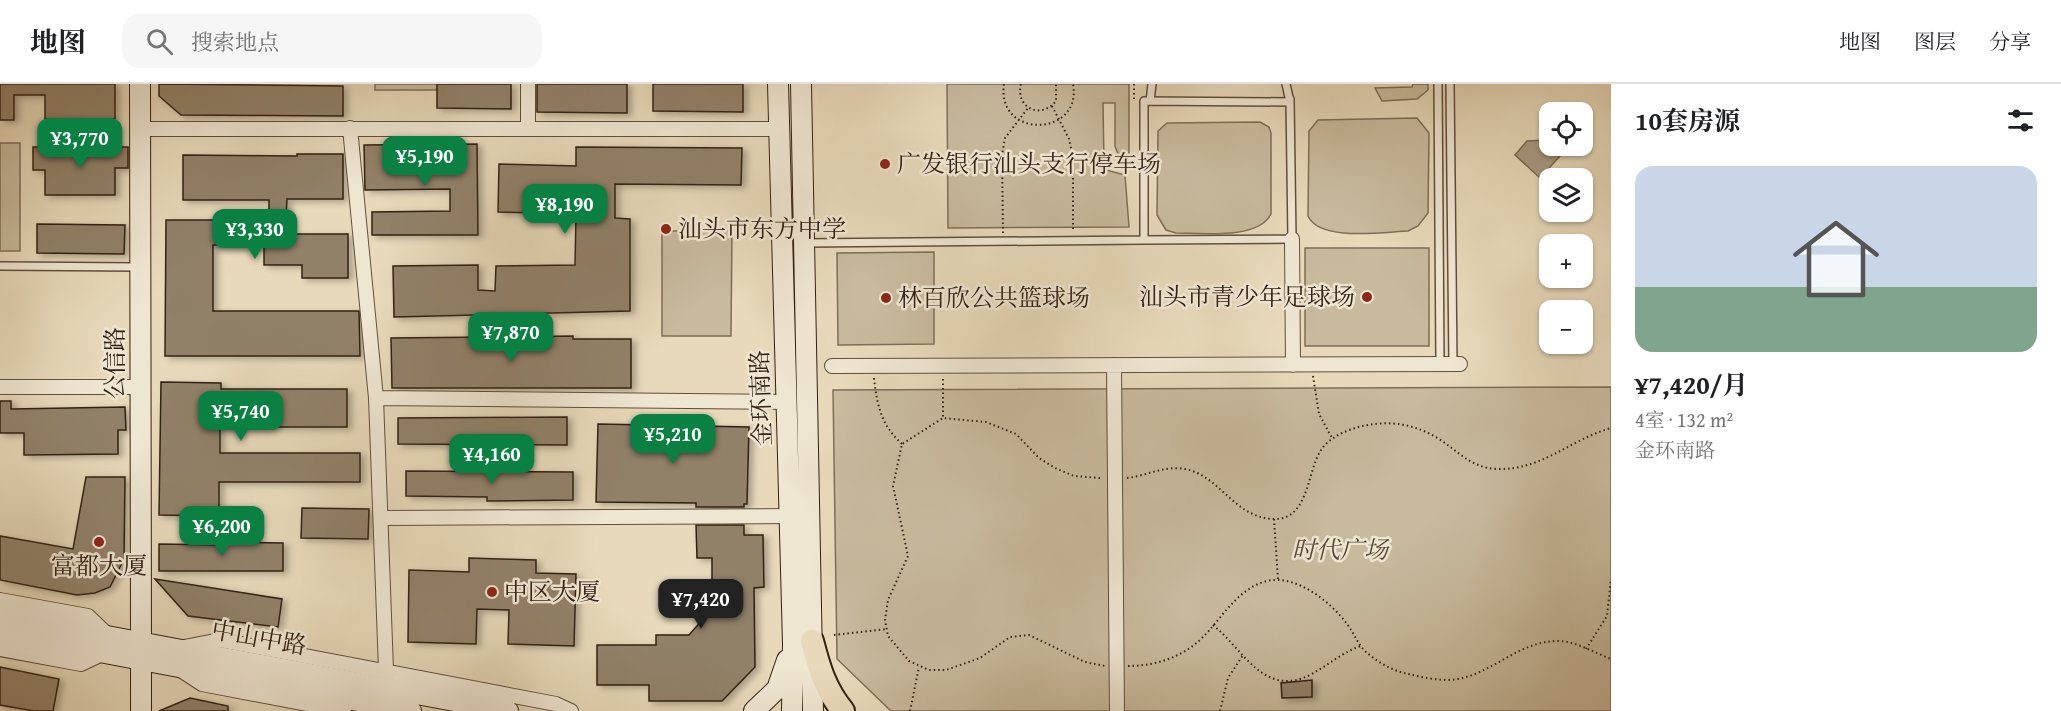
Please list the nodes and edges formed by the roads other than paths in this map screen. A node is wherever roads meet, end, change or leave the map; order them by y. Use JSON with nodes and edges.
{"nodes":[{"id":1,"x":140,"y":84,"type":"edge"},
{"id":2,"x":528,"y":84,"type":"edge"},
{"id":3,"x":778,"y":84,"type":"edge"},
{"id":4,"x":801,"y":84,"type":"edge"},
{"id":5,"x":1152,"y":84,"type":"edge"},
{"id":6,"x":1288,"y":84,"type":"edge"},
{"id":7,"x":1438,"y":84,"type":"edge"},
{"id":8,"x":1450,"y":84,"type":"edge"},
{"id":9,"x":1150,"y":101,"type":"junction"},
{"id":10,"x":1290,"y":102,"type":"junction"},
{"id":11,"x":528,"y":127,"type":"junction"},
{"id":12,"x":350,"y":128,"type":"junction"},
{"id":13,"x":140,"y":129,"type":"junction"},
{"id":14,"x":779,"y":129,"type":"junction"},
{"id":15,"x":1292,"y":239,"type":"junction"},
{"id":16,"x":1144,"y":240,"type":"junction"},
{"id":17,"x":804,"y":243,"type":"junction"},
{"id":18,"x":0,"y":266,"type":"edge"},
{"id":19,"x":140,"y":267,"type":"junction"},
{"id":20,"x":1293,"y":364,"type":"junction"},
{"id":21,"x":1451,"y":364,"type":"junction"},
{"id":22,"x":1114,"y":365,"type":"junction"},
{"id":23,"x":832,"y":366,"type":"dead end"},
{"id":24,"x":0,"y":387,"type":"edge"},
{"id":25,"x":140,"y":387,"type":"junction"},
{"id":26,"x":376,"y":398,"type":"junction"},
{"id":27,"x":787,"y":402,"type":"junction"},
{"id":28,"x":790,"y":516,"type":"junction"},
{"id":29,"x":382,"y":518,"type":"junction"},
{"id":30,"x":0,"y":600,"type":"edge"},
{"id":31,"x":0,"y":616,"type":"edge"},
{"id":32,"x":0,"y":633,"type":"edge"},
{"id":33,"x":803,"y":642,"type":"junction"},
{"id":34,"x":106,"y":644,"type":"junction"},
{"id":35,"x":0,"y":649,"type":"edge"},
{"id":36,"x":141,"y":651,"type":"junction"},
{"id":37,"x":177,"y":657,"type":"junction"},
{"id":38,"x":356,"y":664,"type":"junction"},
{"id":39,"x":386,"y":670,"type":"junction"},
{"id":40,"x":335,"y":677,"type":"junction"},
{"id":41,"x":502,"y":704,"type":"edge"},
{"id":42,"x":345,"y":705,"type":"edge"},
{"id":43,"x":404,"y":710,"type":"edge"},
{"id":44,"x":141,"y":711,"type":"edge"},
{"id":45,"x":571,"y":711,"type":"edge"},
{"id":46,"x":754,"y":711,"type":"edge"},
{"id":47,"x":792,"y":711,"type":"edge"},
{"id":48,"x":813,"y":711,"type":"edge"},
{"id":49,"x":843,"y":711,"type":"edge"},
{"id":50,"x":1117,"y":711,"type":"edge"}],
"edges":[{"from":1,"to":13,"type":"main road","name":"公信路"},
{"from":2,"to":11,"type":"street"},
{"from":3,"to":14,"type":"main road","name":"金环南路"},
{"from":4,"to":17,"type":"main road","name":"金环南路"},
{"from":5,"to":9,"type":"lane"},
{"from":6,"to":10,"type":"lane"},
{"from":7,"to":21,"type":"lane"},
{"from":8,"to":21,"type":"lane"},
{"from":9,"to":10,"type":"lane"},
{"from":9,"to":16,"type":"lane"},
{"from":10,"to":15,"type":"lane"},
{"from":11,"to":12,"type":"street"},
{"from":11,"to":14,"type":"street"},
{"from":12,"to":13,"type":"street"},
{"from":12,"to":26,"type":"street"},
{"from":13,"to":19,"type":"main road","name":"公信路"},
{"from":14,"to":27,"type":"main road","name":"金环南路"},
{"from":15,"to":16,"type":"lane"},
{"from":15,"to":20,"type":"street"},
{"from":16,"to":17,"type":"lane"},
{"from":17,"to":33,"type":"main road","name":"金环南路"},
{"from":18,"to":19,"type":"lane"},
{"from":19,"to":25,"type":"main road","name":"公信路"},
{"from":20,"to":21,"type":"street"},
{"from":20,"to":22,"type":"street"},
{"from":22,"to":23,"type":"street"},
{"from":22,"to":50,"type":"street"},
{"from":24,"to":25,"type":"street"},
{"from":25,"to":36,"type":"main road","name":"公信路"},
{"from":26,"to":27,"type":"street"},
{"from":26,"to":29,"type":"street"},
{"from":27,"to":28,"type":"main road","name":"金环南路"},
{"from":28,"to":29,"type":"street"},
{"from":28,"to":33,"type":"main road","name":"金环南路"},
{"from":29,"to":39,"type":"street"},
{"from":30,"to":34,"type":"street"},
{"from":31,"to":34,"type":"main road","name":"中山中路"},
{"from":32,"to":34,"type":"main road","name":"中山中路"},
{"from":33,"to":46,"type":"main road"},
{"from":33,"to":47,"type":"main road","name":"金环南路"},
{"from":33,"to":48,"type":"main road","name":"金环南路"},
{"from":33,"to":49,"type":"main road"},
{"from":34,"to":35,"type":"street"},
{"from":34,"to":36,"type":"main road","name":"中山中路"},
{"from":36,"to":37,"type":"main road","name":"中山中路"},
{"from":36,"to":44,"type":"main road","name":"公信路"},
{"from":37,"to":38,"type":"street"},
{"from":37,"to":40,"type":"main road","name":"中山中路"},
{"from":37,"to":42,"type":"main road","name":"中山中路"},
{"from":37,"to":42,"type":"street"},
{"from":38,"to":39,"type":"street"},
{"from":38,"to":40,"type":"street"},
{"from":39,"to":41,"type":"street"},
{"from":40,"to":41,"type":"main road","name":"中山中路"},
{"from":41,"to":45,"type":"street"},
{"from":42,"to":43,"type":"main road","name":"中山中路"}]}
